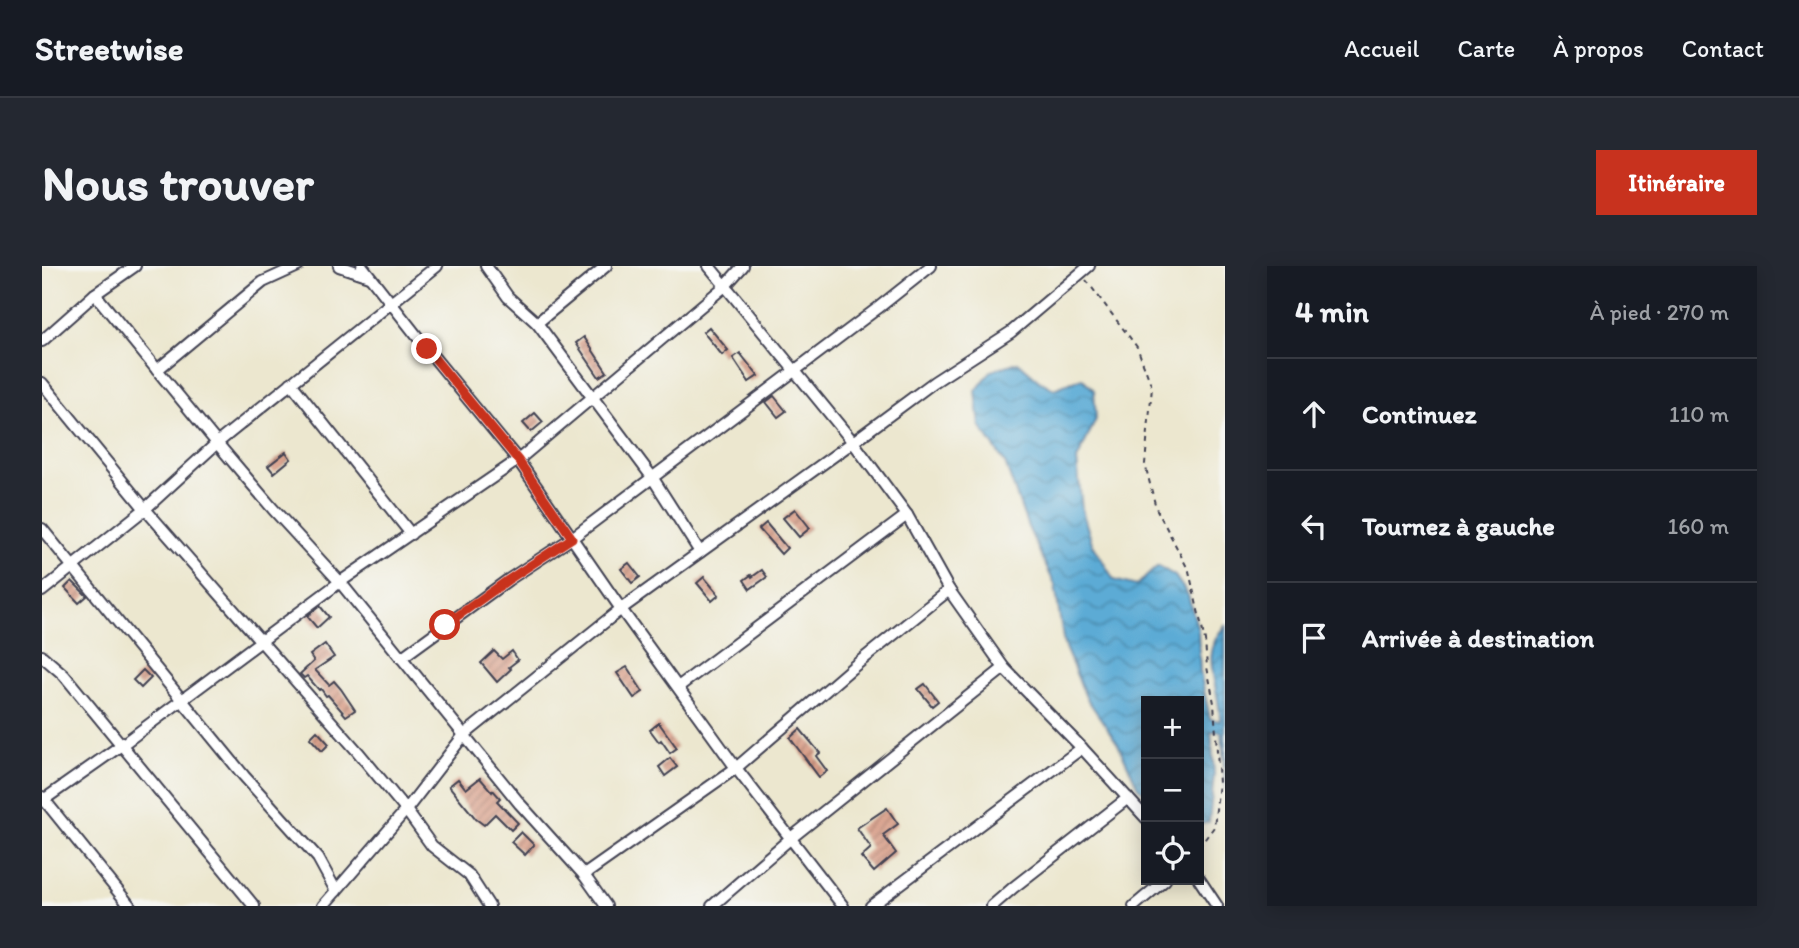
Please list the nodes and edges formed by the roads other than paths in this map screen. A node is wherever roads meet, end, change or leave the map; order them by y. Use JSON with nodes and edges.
{"nodes":[{"id":1,"x":135,"y":266,"type":"edge"},
{"id":2,"x":299,"y":266,"type":"edge"},
{"id":3,"x":339,"y":266,"type":"edge"},
{"id":4,"x":362,"y":266,"type":"edge"},
{"id":5,"x":437,"y":266,"type":"edge"},
{"id":6,"x":486,"y":266,"type":"edge"},
{"id":7,"x":606,"y":266,"type":"edge"},
{"id":8,"x":709,"y":266,"type":"edge"},
{"id":9,"x":743,"y":266,"type":"edge"},
{"id":10,"x":931,"y":266,"type":"edge"},
{"id":11,"x":1085,"y":269,"type":"edge"},
{"id":12,"x":369,"y":276,"type":"junction"},
{"id":13,"x":724,"y":286,"type":"junction"},
{"id":14,"x":95,"y":294,"type":"junction"},
{"id":15,"x":390,"y":304,"type":"junction"},
{"id":16,"x":537,"y":323,"type":"junction"},
{"id":17,"x":42,"y":341,"type":"edge"},
{"id":18,"x":157,"y":370,"type":"junction"},
{"id":19,"x":794,"y":370,"type":"junction"},
{"id":20,"x":42,"y":383,"type":"edge"},
{"id":21,"x":290,"y":383,"type":"junction"},
{"id":22,"x":592,"y":397,"type":"junction"},
{"id":23,"x":853,"y":442,"type":"junction"},
{"id":24,"x":217,"y":443,"type":"junction"},
{"id":25,"x":518,"y":460,"type":"junction"},
{"id":26,"x":652,"y":477,"type":"junction"},
{"id":27,"x":145,"y":509,"type":"junction"},
{"id":28,"x":906,"y":515,"type":"junction"},
{"id":29,"x":42,"y":529,"type":"edge"},
{"id":30,"x":411,"y":534,"type":"junction"},
{"id":31,"x":572,"y":538,"type":"junction"},
{"id":32,"x":700,"y":552,"type":"junction"},
{"id":33,"x":73,"y":566,"type":"junction"},
{"id":34,"x":340,"y":582,"type":"junction"},
{"id":35,"x":948,"y":590,"type":"junction"},
{"id":36,"x":42,"y":591,"type":"edge"},
{"id":37,"x":621,"y":609,"type":"junction"},
{"id":38,"x":260,"y":641,"type":"junction"},
{"id":39,"x":42,"y":656,"type":"edge"},
{"id":40,"x":401,"y":658,"type":"junction"},
{"id":41,"x":1003,"y":668,"type":"junction"},
{"id":42,"x":678,"y":687,"type":"junction"},
{"id":43,"x":182,"y":700,"type":"junction"},
{"id":44,"x":464,"y":735,"type":"junction"},
{"id":45,"x":123,"y":744,"type":"junction"},
{"id":46,"x":1082,"y":748,"type":"junction"},
{"id":47,"x":736,"y":768,"type":"junction"},
{"id":48,"x":1128,"y":798,"type":"junction"},
{"id":49,"x":43,"y":799,"type":"edge"},
{"id":50,"x":406,"y":810,"type":"junction"},
{"id":51,"x":1141,"y":812,"type":"edge"},
{"id":52,"x":790,"y":838,"type":"junction"},
{"id":53,"x":584,"y":875,"type":"junction"},
{"id":54,"x":1159,"y":885,"type":"edge"},
{"id":55,"x":1203,"y":885,"type":"edge"},
{"id":56,"x":336,"y":891,"type":"junction"},
{"id":57,"x":130,"y":906,"type":"edge"},
{"id":58,"x":254,"y":906,"type":"edge"},
{"id":59,"x":323,"y":906,"type":"edge"},
{"id":60,"x":489,"y":906,"type":"edge"},
{"id":61,"x":606,"y":906,"type":"edge"},
{"id":62,"x":712,"y":906,"type":"edge"},
{"id":63,"x":843,"y":906,"type":"edge"},
{"id":64,"x":871,"y":906,"type":"edge"},
{"id":65,"x":992,"y":906,"type":"edge"},
{"id":66,"x":1134,"y":906,"type":"edge"},
{"id":67,"x":1217,"y":906,"type":"edge"}],
"edges":[{"from":1,"to":14,"type":"street"},
{"from":2,"to":18,"type":"street"},
{"from":3,"to":12,"type":"street"},
{"from":4,"to":12,"type":"street"},
{"from":5,"to":15,"type":"street"},
{"from":6,"to":16,"type":"street"},
{"from":7,"to":16,"type":"street"},
{"from":8,"to":13,"type":"street"},
{"from":9,"to":13,"type":"street"},
{"from":10,"to":19,"type":"street"},
{"from":11,"to":23,"type":"street"},
{"from":12,"to":15,"type":"street"},
{"from":13,"to":19,"type":"street"},
{"from":13,"to":22,"type":"street"},
{"from":14,"to":17,"type":"street"},
{"from":14,"to":18,"type":"street"},
{"from":15,"to":21,"type":"street"},
{"from":15,"to":25,"type":"street"},
{"from":16,"to":22,"type":"street"},
{"from":18,"to":24,"type":"street"},
{"from":19,"to":23,"type":"street"},
{"from":19,"to":26,"type":"street"},
{"from":20,"to":27,"type":"street"},
{"from":21,"to":24,"type":"street"},
{"from":21,"to":30,"type":"street"},
{"from":22,"to":25,"type":"street"},
{"from":22,"to":26,"type":"street"},
{"from":23,"to":28,"type":"street"},
{"from":23,"to":32,"type":"street"},
{"from":24,"to":27,"type":"street"},
{"from":24,"to":34,"type":"street"},
{"from":25,"to":30,"type":"street"},
{"from":25,"to":31,"type":"street"},
{"from":26,"to":31,"type":"street"},
{"from":26,"to":32,"type":"street"},
{"from":27,"to":33,"type":"street"},
{"from":27,"to":38,"type":"street"},
{"from":28,"to":35,"type":"street"},
{"from":28,"to":42,"type":"street"},
{"from":29,"to":33,"type":"street"},
{"from":30,"to":34,"type":"street"},
{"from":31,"to":37,"type":"street"},
{"from":31,"to":40,"type":"street"},
{"from":32,"to":37,"type":"street"},
{"from":33,"to":36,"type":"street"},
{"from":33,"to":43,"type":"street"},
{"from":34,"to":38,"type":"street"},
{"from":34,"to":40,"type":"street"},
{"from":35,"to":41,"type":"street"},
{"from":35,"to":47,"type":"street"},
{"from":37,"to":42,"type":"street"},
{"from":37,"to":44,"type":"street"},
{"from":38,"to":43,"type":"street"},
{"from":38,"to":50,"type":"street"},
{"from":39,"to":45,"type":"street"},
{"from":40,"to":44,"type":"street"},
{"from":41,"to":46,"type":"street"},
{"from":41,"to":52,"type":"street"},
{"from":42,"to":47,"type":"street"},
{"from":43,"to":45,"type":"street"},
{"from":43,"to":56,"type":"street"},
{"from":44,"to":50,"type":"street"},
{"from":44,"to":53,"type":"street"},
{"from":45,"to":49,"type":"street"},
{"from":45,"to":58,"type":"street"},
{"from":46,"to":48,"type":"street"},
{"from":46,"to":64,"type":"street"},
{"from":47,"to":52,"type":"street"},
{"from":47,"to":53,"type":"street"},
{"from":48,"to":51,"type":"street"},
{"from":48,"to":65,"type":"street"},
{"from":49,"to":57,"type":"street"},
{"from":50,"to":56,"type":"street"},
{"from":50,"to":60,"type":"street"},
{"from":52,"to":62,"type":"street"},
{"from":52,"to":63,"type":"street"},
{"from":53,"to":61,"type":"street"},
{"from":54,"to":66,"type":"street"},
{"from":55,"to":67,"type":"street"},
{"from":56,"to":59,"type":"street"}]}
